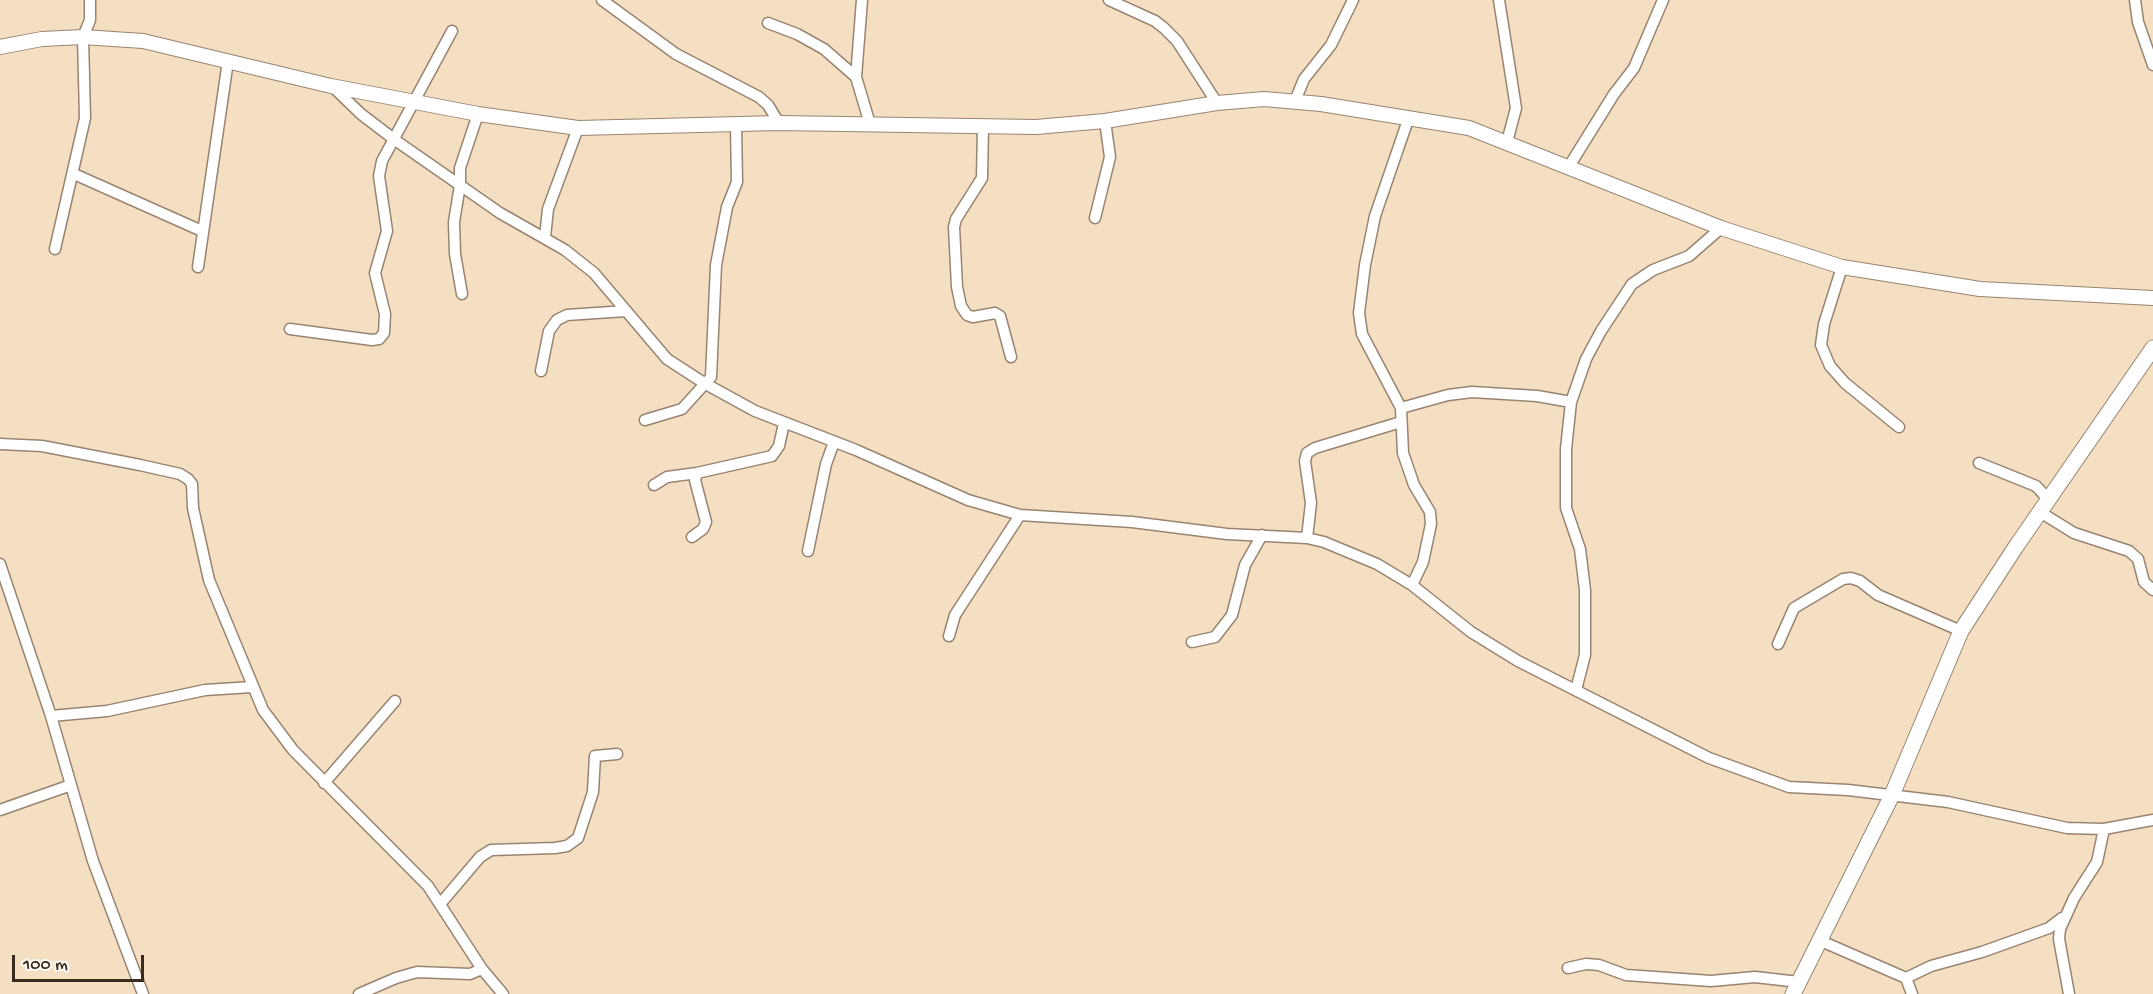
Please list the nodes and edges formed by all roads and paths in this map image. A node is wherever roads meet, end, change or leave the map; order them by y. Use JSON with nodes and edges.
{"nodes":[{"id":1,"x":90,"y":0,"type":"edge"},
{"id":2,"x":602,"y":0,"type":"edge"},
{"id":3,"x":862,"y":0,"type":"edge"},
{"id":4,"x":1109,"y":0,"type":"edge"},
{"id":5,"x":1353,"y":0,"type":"edge"},
{"id":6,"x":1499,"y":0,"type":"edge"},
{"id":7,"x":1663,"y":0,"type":"edge"},
{"id":8,"x":2134,"y":0,"type":"edge"},
{"id":9,"x":768,"y":23,"type":"dead end"},
{"id":10,"x":452,"y":31,"type":"dead end"},
{"id":11,"x":83,"y":37,"type":"junction"},
{"id":12,"x":0,"y":47,"type":"edge"},
{"id":13,"x":228,"y":61,"type":"junction"},
{"id":14,"x":2153,"y":65,"type":"edge"},
{"id":15,"x":856,"y":77,"type":"junction"},
{"id":16,"x":332,"y":86,"type":"junction"},
{"id":17,"x":416,"y":100,"type":"junction"},
{"id":18,"x":1296,"y":101,"type":"junction"},
{"id":19,"x":1216,"y":103,"type":"junction"},
{"id":20,"x":478,"y":114,"type":"junction"},
{"id":21,"x":1409,"y":117,"type":"junction"},
{"id":22,"x":1105,"y":121,"type":"junction"},
{"id":23,"x":779,"y":123,"type":"junction"},
{"id":24,"x":870,"y":124,"type":"junction"},
{"id":25,"x":736,"y":125,"type":"junction"},
{"id":26,"x":578,"y":128,"type":"junction"},
{"id":27,"x":983,"y":128,"type":"junction"},
{"id":28,"x":395,"y":140,"type":"junction"},
{"id":29,"x":1507,"y":142,"type":"junction"},
{"id":30,"x":1568,"y":168,"type":"junction"},
{"id":31,"x":74,"y":174,"type":"junction"},
{"id":32,"x":460,"y":185,"type":"junction"},
{"id":33,"x":1095,"y":218,"type":"dead end"},
{"id":34,"x":1721,"y":228,"type":"junction"},
{"id":35,"x":202,"y":231,"type":"junction"},
{"id":36,"x":545,"y":237,"type":"junction"},
{"id":37,"x":55,"y":249,"type":"dead end"},
{"id":38,"x":198,"y":267,"type":"dead end"},
{"id":39,"x":1842,"y":267,"type":"junction"},
{"id":40,"x":462,"y":294,"type":"dead end"},
{"id":41,"x":2153,"y":298,"type":"edge"},
{"id":42,"x":626,"y":311,"type":"junction"},
{"id":43,"x":290,"y":329,"type":"dead end"},
{"id":44,"x":2153,"y":348,"type":"edge"},
{"id":45,"x":1011,"y":357,"type":"dead end"},
{"id":46,"x":541,"y":371,"type":"dead end"},
{"id":47,"x":704,"y":383,"type":"junction"},
{"id":48,"x":1571,"y":402,"type":"junction"},
{"id":49,"x":1401,"y":408,"type":"junction"},
{"id":50,"x":645,"y":420,"type":"dead end"},
{"id":51,"x":1401,"y":422,"type":"junction"},
{"id":52,"x":784,"y":423,"type":"junction"},
{"id":53,"x":1899,"y":427,"type":"dead end"},
{"id":54,"x":834,"y":442,"type":"junction"},
{"id":55,"x":0,"y":444,"type":"edge"},
{"id":56,"x":1979,"y":463,"type":"dead end"},
{"id":57,"x":697,"y":474,"type":"junction"},
{"id":58,"x":654,"y":485,"type":"dead end"},
{"id":59,"x":2049,"y":500,"type":"junction"},
{"id":60,"x":2040,"y":513,"type":"junction"},
{"id":61,"x":1020,"y":515,"type":"junction"},
{"id":62,"x":1262,"y":535,"type":"junction"},
{"id":63,"x":692,"y":537,"type":"dead end"},
{"id":64,"x":1307,"y":538,"type":"junction"},
{"id":65,"x":808,"y":551,"type":"dead end"},
{"id":66,"x":0,"y":564,"type":"edge"},
{"id":67,"x":1412,"y":585,"type":"junction"},
{"id":68,"x":2153,"y":590,"type":"edge"},
{"id":69,"x":1961,"y":632,"type":"junction"},
{"id":70,"x":949,"y":636,"type":"dead end"},
{"id":71,"x":1192,"y":642,"type":"dead end"},
{"id":72,"x":1778,"y":644,"type":"dead end"},
{"id":73,"x":252,"y":687,"type":"junction"},
{"id":74,"x":1576,"y":690,"type":"junction"},
{"id":75,"x":395,"y":701,"type":"dead end"},
{"id":76,"x":51,"y":716,"type":"junction"},
{"id":77,"x":617,"y":754,"type":"dead end"},
{"id":78,"x":324,"y":783,"type":"junction"},
{"id":79,"x":71,"y":786,"type":"junction"},
{"id":80,"x":1892,"y":795,"type":"junction"},
{"id":81,"x":0,"y":810,"type":"edge"},
{"id":82,"x":2153,"y":820,"type":"edge"},
{"id":83,"x":2104,"y":830,"type":"junction"},
{"id":84,"x":441,"y":903,"type":"junction"},
{"id":85,"x":2064,"y":916,"type":"junction"},
{"id":86,"x":1821,"y":942,"type":"junction"},
{"id":87,"x":1568,"y":968,"type":"dead end"},
{"id":88,"x":482,"y":969,"type":"junction"},
{"id":89,"x":1906,"y":978,"type":"junction"},
{"id":90,"x":1796,"y":988,"type":"edge"},
{"id":91,"x":143,"y":994,"type":"edge"},
{"id":92,"x":359,"y":994,"type":"edge"},
{"id":93,"x":502,"y":994,"type":"edge"},
{"id":94,"x":1912,"y":994,"type":"edge"},
{"id":95,"x":2069,"y":994,"type":"edge"}],
"edges":[{"from":1,"to":11,"type":"street"},
{"from":2,"to":23,"type":"street"},
{"from":3,"to":15,"type":"street"},
{"from":4,"to":19,"type":"street"},
{"from":5,"to":18,"type":"street"},
{"from":6,"to":29,"type":"street"},
{"from":7,"to":30,"type":"street"},
{"from":8,"to":14,"type":"street"},
{"from":9,"to":15,"type":"street"},
{"from":10,"to":17,"type":"street"},
{"from":11,"to":12,"type":"street"},
{"from":11,"to":13,"type":"street"},
{"from":11,"to":31,"type":"street"},
{"from":13,"to":16,"type":"street"},
{"from":13,"to":35,"type":"street"},
{"from":15,"to":24,"type":"street"},
{"from":16,"to":17,"type":"street"},
{"from":16,"to":28,"type":"street"},
{"from":17,"to":20,"type":"street"},
{"from":17,"to":28,"type":"street"},
{"from":18,"to":19,"type":"street"},
{"from":18,"to":21,"type":"street"},
{"from":19,"to":22,"type":"street"},
{"from":20,"to":26,"type":"street"},
{"from":20,"to":32,"type":"street"},
{"from":21,"to":29,"type":"street"},
{"from":21,"to":49,"type":"street"},
{"from":22,"to":27,"type":"street"},
{"from":22,"to":33,"type":"street"},
{"from":23,"to":24,"type":"street"},
{"from":23,"to":25,"type":"street"},
{"from":24,"to":27,"type":"street"},
{"from":25,"to":26,"type":"street"},
{"from":25,"to":47,"type":"street"},
{"from":26,"to":36,"type":"street"},
{"from":27,"to":45,"type":"street"},
{"from":28,"to":32,"type":"street"},
{"from":28,"to":43,"type":"street"},
{"from":29,"to":30,"type":"street"},
{"from":30,"to":34,"type":"street"},
{"from":31,"to":35,"type":"street"},
{"from":31,"to":37,"type":"street"},
{"from":32,"to":36,"type":"street"},
{"from":32,"to":40,"type":"street"},
{"from":34,"to":39,"type":"street"},
{"from":34,"to":48,"type":"street"},
{"from":35,"to":38,"type":"street"},
{"from":36,"to":42,"type":"street"},
{"from":39,"to":41,"type":"street"},
{"from":39,"to":53,"type":"street"},
{"from":42,"to":46,"type":"street"},
{"from":42,"to":47,"type":"street"},
{"from":44,"to":59,"type":"main road"},
{"from":47,"to":50,"type":"street"},
{"from":47,"to":52,"type":"street"},
{"from":48,"to":49,"type":"street"},
{"from":48,"to":74,"type":"street"},
{"from":49,"to":51,"type":"street"},
{"from":51,"to":64,"type":"street"},
{"from":51,"to":67,"type":"street"},
{"from":52,"to":54,"type":"street"},
{"from":52,"to":57,"type":"street"},
{"from":54,"to":61,"type":"street"},
{"from":54,"to":65,"type":"street"},
{"from":55,"to":73,"type":"street"},
{"from":56,"to":59,"type":"street"},
{"from":57,"to":58,"type":"street"},
{"from":57,"to":63,"type":"street"},
{"from":59,"to":60,"type":"main road"},
{"from":60,"to":68,"type":"street"},
{"from":60,"to":69,"type":"main road"},
{"from":61,"to":62,"type":"street"},
{"from":61,"to":70,"type":"street"},
{"from":62,"to":64,"type":"street"},
{"from":62,"to":71,"type":"street"},
{"from":64,"to":67,"type":"street"},
{"from":66,"to":76,"type":"street"},
{"from":67,"to":74,"type":"street"},
{"from":69,"to":72,"type":"street"},
{"from":69,"to":80,"type":"main road"},
{"from":73,"to":76,"type":"street"},
{"from":73,"to":78,"type":"street"},
{"from":74,"to":80,"type":"street"},
{"from":75,"to":78,"type":"street"},
{"from":76,"to":79,"type":"street"},
{"from":77,"to":84,"type":"street"},
{"from":78,"to":84,"type":"street"},
{"from":79,"to":81,"type":"street"},
{"from":79,"to":91,"type":"street"},
{"from":80,"to":83,"type":"street"},
{"from":80,"to":86,"type":"main road"},
{"from":82,"to":83,"type":"street"},
{"from":83,"to":85,"type":"street"},
{"from":84,"to":88,"type":"street"},
{"from":85,"to":89,"type":"street"},
{"from":85,"to":95,"type":"street"},
{"from":86,"to":89,"type":"street"},
{"from":86,"to":90,"type":"main road"},
{"from":87,"to":90,"type":"street"},
{"from":88,"to":92,"type":"street"},
{"from":88,"to":93,"type":"street"},
{"from":89,"to":94,"type":"street"}]}
